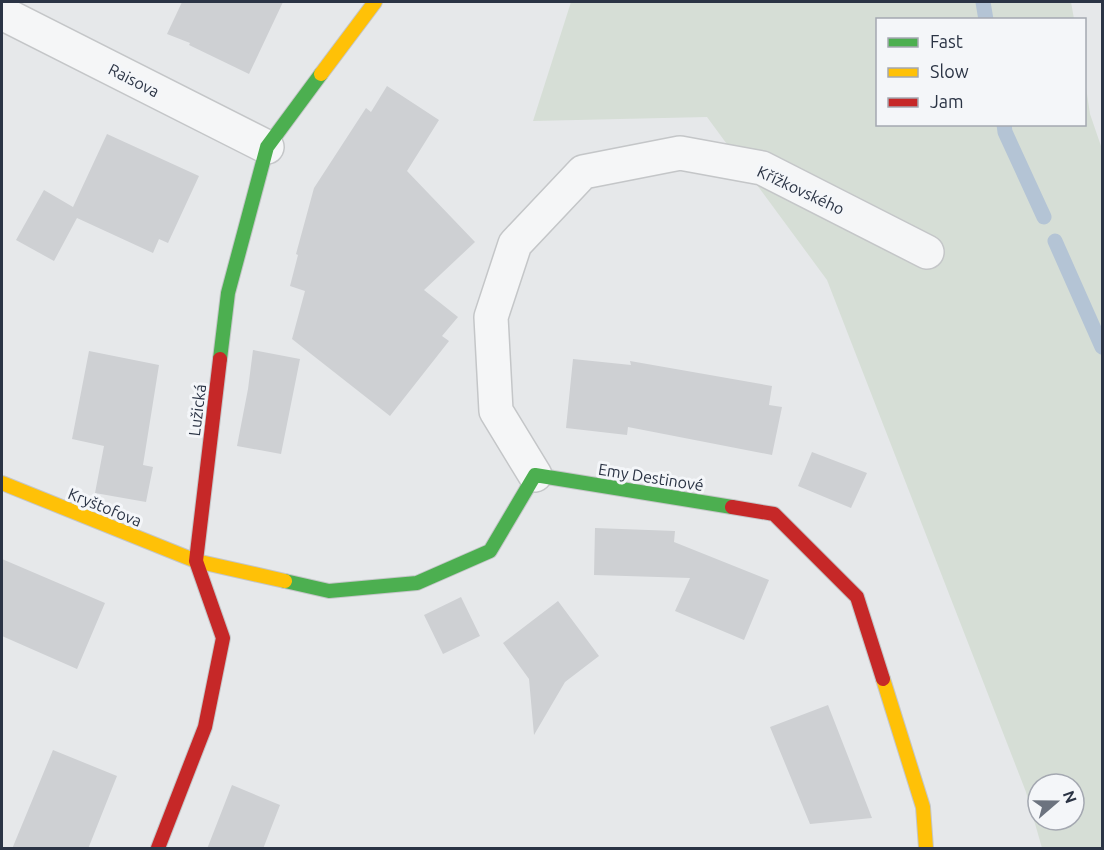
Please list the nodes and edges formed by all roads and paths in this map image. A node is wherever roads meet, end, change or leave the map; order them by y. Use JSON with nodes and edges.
{"nodes":[{"id":1,"x":375,"y":2,"type":"edge"},
{"id":2,"x":2,"y":13,"type":"edge"},
{"id":3,"x":267,"y":147,"type":"junction"},
{"id":4,"x":927,"y":252,"type":"dead end"},
{"id":5,"x":535,"y":476,"type":"junction"},
{"id":6,"x":2,"y":483,"type":"edge"},
{"id":7,"x":196,"y":561,"type":"junction"},
{"id":8,"x":158,"y":849,"type":"edge"},
{"id":9,"x":926,"y":849,"type":"edge"}],
"edges":[{"from":1,"to":3,"type":"street","name":"Lužická"},
{"from":2,"to":3,"type":"street","name":"Raisova"},
{"from":3,"to":7,"type":"street","name":"Lužická"},
{"from":4,"to":5,"type":"street","name":"Křížkovského"},
{"from":5,"to":7,"type":"street"},
{"from":5,"to":9,"type":"street","name":"Emy Destinové"},
{"from":6,"to":7,"type":"street","name":"Kryštofova"},
{"from":7,"to":8,"type":"street","name":"Lužická"}]}
